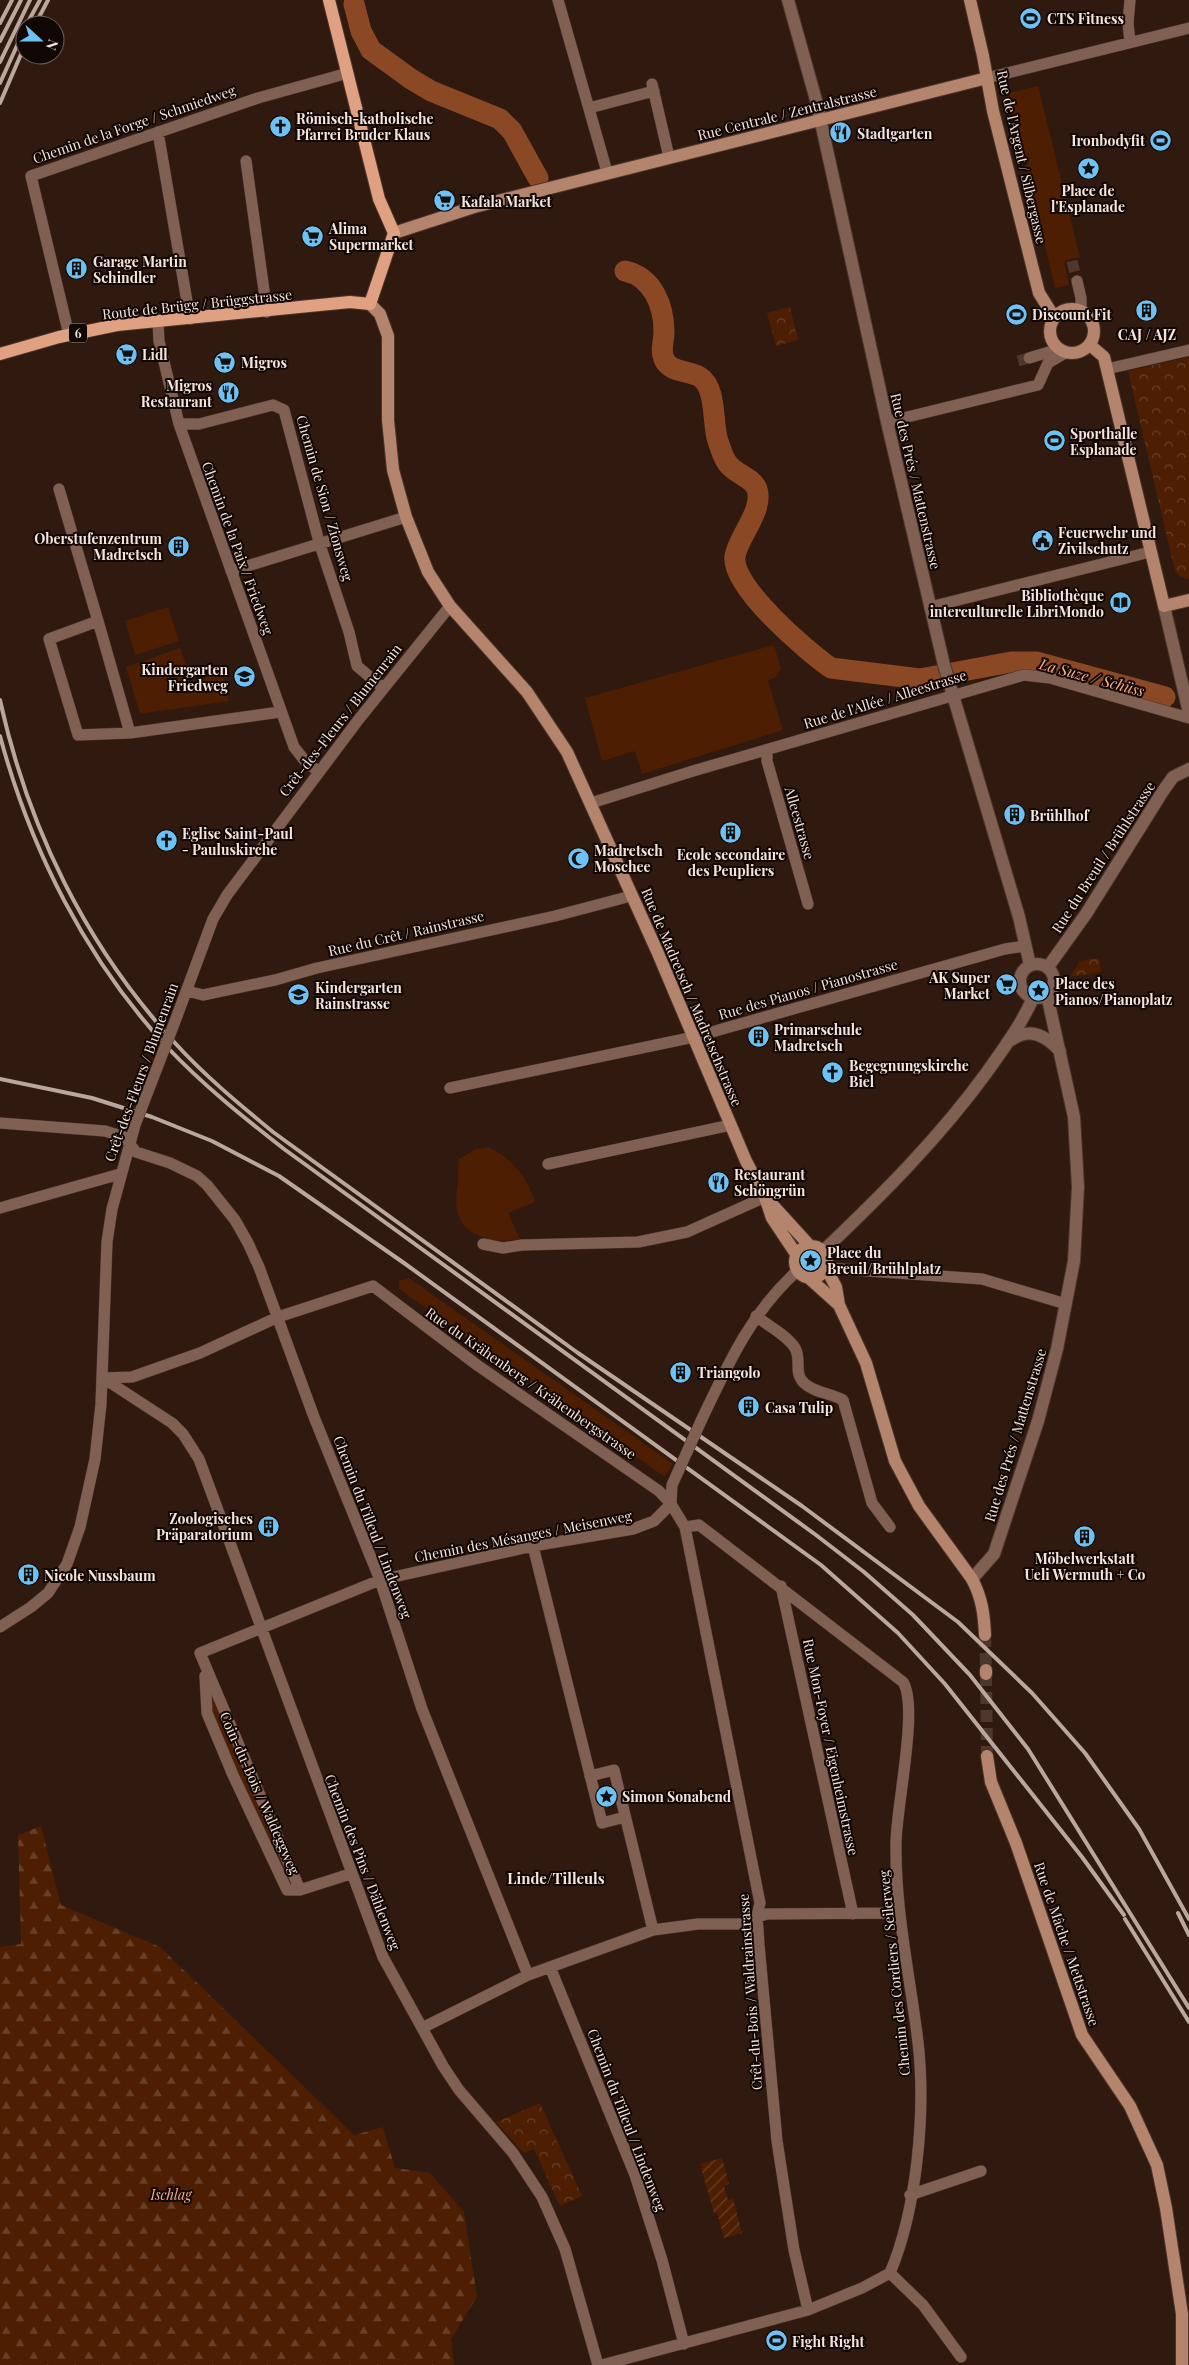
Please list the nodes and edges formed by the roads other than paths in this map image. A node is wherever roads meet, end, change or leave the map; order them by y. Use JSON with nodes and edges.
{"nodes":[{"id":1,"x":329,"y":0,"type":"edge"},
{"id":2,"x":558,"y":0,"type":"edge"},
{"id":3,"x":788,"y":0,"type":"edge"},
{"id":4,"x":970,"y":0,"type":"edge"},
{"id":5,"x":1130,"y":0,"type":"edge"},
{"id":6,"x":1189,"y":28,"type":"edge"},
{"id":7,"x":1130,"y":42,"type":"junction"},
{"id":8,"x":348,"y":73,"type":"junction"},
{"id":9,"x":987,"y":78,"type":"junction"},
{"id":10,"x":589,"y":108,"type":"junction"},
{"id":11,"x":821,"y":120,"type":"junction"},
{"id":12,"x":158,"y":132,"type":"junction"},
{"id":13,"x":669,"y":157,"type":"junction"},
{"id":14,"x":246,"y":161,"type":"dead end"},
{"id":15,"x":607,"y":172,"type":"junction"},
{"id":16,"x":394,"y":233,"type":"junction"},
{"id":17,"x":1077,"y":281,"type":"tunnel mouth"},
{"id":18,"x":370,"y":304,"type":"junction"},
{"id":19,"x":1081,"y":310,"type":"junction"},
{"id":20,"x":266,"y":312,"type":"junction"},
{"id":21,"x":1054,"y":317,"type":"junction"},
{"id":22,"x":190,"y":319,"type":"junction"},
{"id":23,"x":158,"y":322,"type":"junction"},
{"id":24,"x":69,"y":335,"type":"junction"},
{"id":25,"x":1090,"y":345,"type":"junction"},
{"id":26,"x":1189,"y":350,"type":"edge"},
{"id":27,"x":1062,"y":351,"type":"junction"},
{"id":28,"x":0,"y":354,"type":"edge"},
{"id":29,"x":1028,"y":358,"type":"tunnel mouth"},
{"id":30,"x":1107,"y":369,"type":"junction"},
{"id":31,"x":887,"y":422,"type":"junction"},
{"id":32,"x":179,"y":424,"type":"junction"},
{"id":33,"x":207,"y":430,"type":"dead end"},
{"id":34,"x":59,"y":489,"type":"dead end"},
{"id":35,"x":406,"y":517,"type":"junction"},
{"id":36,"x":319,"y":542,"type":"junction"},
{"id":37,"x":1150,"y":552,"type":"junction"},
{"id":38,"x":231,"y":571,"type":"junction"},
{"id":39,"x":1189,"y":600,"type":"edge"},
{"id":40,"x":450,"y":606,"type":"junction"},
{"id":41,"x":1164,"y":606,"type":"junction"},
{"id":42,"x":930,"y":607,"type":"junction"},
{"id":43,"x":98,"y":622,"type":"junction"},
{"id":44,"x":383,"y":688,"type":"junction"},
{"id":45,"x":953,"y":694,"type":"junction"},
{"id":46,"x":280,"y":712,"type":"junction"},
{"id":47,"x":1189,"y":712,"type":"edge"},
{"id":48,"x":1189,"y":718,"type":"edge"},
{"id":49,"x":130,"y":733,"type":"junction"},
{"id":50,"x":767,"y":750,"type":"junction"},
{"id":51,"x":1189,"y":769,"type":"edge"},
{"id":52,"x":319,"y":772,"type":"junction"},
{"id":53,"x":591,"y":803,"type":"junction"},
{"id":54,"x":631,"y":896,"type":"junction"},
{"id":55,"x":808,"y":904,"type":"dead end"},
{"id":56,"x":1025,"y":946,"type":"junction"},
{"id":57,"x":1030,"y":965,"type":"junction"},
{"id":58,"x":1048,"y":967,"type":"junction"},
{"id":59,"x":187,"y":991,"type":"junction"},
{"id":60,"x":1047,"y":995,"type":"junction"},
{"id":61,"x":1033,"y":998,"type":"junction"},
{"id":62,"x":694,"y":1037,"type":"junction"},
{"id":63,"x":1010,"y":1040,"type":"junction"},
{"id":64,"x":1060,"y":1051,"type":"junction"},
{"id":65,"x":450,"y":1088,"type":"dead end"},
{"id":66,"x":0,"y":1123,"type":"edge"},
{"id":67,"x":731,"y":1125,"type":"junction"},
{"id":68,"x":129,"y":1141,"type":"junction"},
{"id":69,"x":548,"y":1164,"type":"dead end"},
{"id":70,"x":120,"y":1174,"type":"junction"},
{"id":71,"x":765,"y":1197,"type":"junction"},
{"id":72,"x":0,"y":1208,"type":"edge"},
{"id":73,"x":483,"y":1244,"type":"dead end"},
{"id":74,"x":810,"y":1246,"type":"junction"},
{"id":75,"x":823,"y":1251,"type":"junction"},
{"id":76,"x":796,"y":1254,"type":"junction"},
{"id":77,"x":826,"y":1268,"type":"junction"},
{"id":78,"x":797,"y":1271,"type":"junction"},
{"id":79,"x":809,"y":1278,"type":"junction"},
{"id":80,"x":1066,"y":1304,"type":"junction"},
{"id":81,"x":839,"y":1305,"type":"junction"},
{"id":82,"x":278,"y":1316,"type":"junction"},
{"id":83,"x":756,"y":1316,"type":"junction"},
{"id":84,"x":103,"y":1378,"type":"junction"},
{"id":85,"x":671,"y":1504,"type":"junction"},
{"id":86,"x":685,"y":1527,"type":"junction"},
{"id":87,"x":890,"y":1527,"type":"dead end"},
{"id":88,"x":533,"y":1546,"type":"junction"},
{"id":89,"x":972,"y":1579,"type":"junction"},
{"id":90,"x":380,"y":1580,"type":"junction"},
{"id":91,"x":781,"y":1586,"type":"junction"},
{"id":92,"x":0,"y":1627,"type":"edge"},
{"id":93,"x":262,"y":1629,"type":"junction"},
{"id":94,"x":985,"y":1635,"type":"tunnel mouth"},
{"id":95,"x":987,"y":1756,"type":"tunnel mouth"},
{"id":96,"x":590,"y":1776,"type":"junction"},
{"id":97,"x":626,"y":1817,"type":"junction"},
{"id":98,"x":350,"y":1874,"type":"junction"},
{"id":99,"x":900,"y":1912,"type":"junction"},
{"id":100,"x":853,"y":1914,"type":"junction"},
{"id":101,"x":757,"y":1916,"type":"junction"},
{"id":102,"x":653,"y":1930,"type":"junction"},
{"id":103,"x":550,"y":1967,"type":"junction"},
{"id":104,"x":528,"y":1975,"type":"junction"},
{"id":105,"x":422,"y":2028,"type":"junction"},
{"id":106,"x":981,"y":2171,"type":"dead end"},
{"id":107,"x":910,"y":2195,"type":"junction"},
{"id":108,"x":890,"y":2273,"type":"junction"},
{"id":109,"x":808,"y":2310,"type":"junction"},
{"id":110,"x":684,"y":2344,"type":"junction"},
{"id":111,"x":960,"y":2357,"type":"dead end"},
{"id":112,"x":600,"y":2365,"type":"edge"},
{"id":113,"x":1182,"y":2365,"type":"edge"}],
"edges":[{"from":1,"to":8,"type":"main road"},
{"from":2,"to":10,"type":"street"},
{"from":3,"to":11,"type":"street","name":"Rue des Prés / Mattenstrasse"},
{"from":4,"to":9,"type":"main road","name":"Rue de l'Argent / Silbergasse"},
{"from":5,"to":7,"type":"street"},
{"from":6,"to":7,"type":"street","name":"Rue Centrale / Zentralstrasse"},
{"from":7,"to":9,"type":"street","name":"Rue Centrale / Zentralstrasse"},
{"from":8,"to":12,"type":"street","name":"Chemin de la Forge / Schmiedweg"},
{"from":8,"to":16,"type":"main road"},
{"from":9,"to":11,"type":"main road","name":"Rue Centrale / Zentralstrasse"},
{"from":9,"to":21,"type":"main road","name":"Rue de l'Argent / Silbergasse"},
{"from":10,"to":13,"type":"street"},
{"from":10,"to":15,"type":"street"},
{"from":11,"to":13,"type":"main road","name":"Rue Centrale / Zentralstrasse"},
{"from":11,"to":31,"type":"street","name":"Rue des Prés / Mattenstrasse"},
{"from":12,"to":22,"type":"street"},
{"from":12,"to":24,"type":"street","name":"Chemin de la Forge / Schmiedweg"},
{"from":13,"to":15,"type":"main road","name":"Rue Centrale / Zentralstrasse"},
{"from":14,"to":20,"type":"street"},
{"from":15,"to":16,"type":"main road","name":"Rue Centrale / Zentralstrasse"},
{"from":16,"to":18,"type":"main road"},
{"from":17,"to":19,"type":"street"},
{"from":18,"to":20,"type":"main road","name":"Route de Brügg / Brüggstrasse","number":"6"},
{"from":18,"to":35,"type":"main road","name":"Rue de Madretsch / Madretschstrasse"},
{"from":19,"to":21,"type":"main road"},
{"from":19,"to":25,"type":"main road"},
{"from":20,"to":22,"type":"main road","name":"Route de Brügg / Brüggstrasse","number":"6"},
{"from":21,"to":27,"type":"main road"},
{"from":22,"to":23,"type":"main road","name":"Route de Brügg / Brüggstrasse","number":"6"},
{"from":23,"to":24,"type":"main road","name":"Route de Brügg / Brüggstrasse","number":"6"},
{"from":23,"to":32,"type":"street","name":"Chemin de la Paix / Friedweg"},
{"from":24,"to":28,"type":"main road","name":"Route de Brügg / Brüggstrasse","number":"6"},
{"from":25,"to":27,"type":"main road"},
{"from":25,"to":30,"type":"main road"},
{"from":26,"to":30,"type":"street"},
{"from":27,"to":29,"type":"street"},
{"from":27,"to":31,"type":"street"},
{"from":30,"to":37,"type":"main road"},
{"from":31,"to":42,"type":"street","name":"Rue des Prés / Mattenstrasse"},
{"from":32,"to":33,"type":"street"},
{"from":32,"to":36,"type":"street","name":"Chemin de Sion / Zionsweg"},
{"from":32,"to":38,"type":"street","name":"Chemin de la Paix / Friedweg"},
{"from":34,"to":43,"type":"street"},
{"from":35,"to":36,"type":"street"},
{"from":35,"to":40,"type":"main road","name":"Rue de Madretsch / Madretschstrasse"},
{"from":36,"to":38,"type":"street"},
{"from":36,"to":44,"type":"street","name":"Chemin de Sion / Zionsweg"},
{"from":37,"to":41,"type":"main road"},
{"from":37,"to":42,"type":"street"},
{"from":38,"to":46,"type":"street","name":"Chemin de la Paix / Friedweg"},
{"from":39,"to":41,"type":"main road"},
{"from":40,"to":44,"type":"street","name":"Crêt-des-Fleurs / Blumenrain"},
{"from":40,"to":53,"type":"main road","name":"Rue de Madretsch / Madretschstrasse"},
{"from":41,"to":47,"type":"street"},
{"from":42,"to":45,"type":"street","name":"Rue des Prés / Mattenstrasse"},
{"from":43,"to":49,"type":"street"},
{"from":43,"to":49,"type":"street"},
{"from":44,"to":52,"type":"street","name":"Crêt-des-Fleurs / Blumenrain"},
{"from":45,"to":48,"type":"street","name":"Rue de l'Allée / Alleestrasse"},
{"from":45,"to":50,"type":"street","name":"Rue de l'Allée / Alleestrasse"},
{"from":45,"to":56,"type":"street","name":"Rue des Prés / Mattenstrasse"},
{"from":46,"to":49,"type":"street"},
{"from":46,"to":52,"type":"street","name":"Chemin de la Paix / Friedweg"},
{"from":50,"to":53,"type":"street","name":"Rue de l'Allée / Alleestrasse"},
{"from":50,"to":55,"type":"street","name":"Alleestrasse"},
{"from":51,"to":58,"type":"street","name":"Rue du Breuil / Brühlstrasse"},
{"from":52,"to":59,"type":"street","name":"Crêt-des-Fleurs / Blumenrain"},
{"from":53,"to":54,"type":"main road","name":"Rue de Madretsch / Madretschstrasse"},
{"from":54,"to":59,"type":"street","name":"Rue du Crêt / Rainstrasse"},
{"from":54,"to":62,"type":"main road","name":"Rue de Madretsch / Madretschstrasse"},
{"from":56,"to":57,"type":"street","name":"Rue des Prés / Mattenstrasse"},
{"from":56,"to":62,"type":"street","name":"Rue des Pianos / Pianostrasse"},
{"from":57,"to":58,"type":"street"},
{"from":57,"to":61,"type":"street"},
{"from":58,"to":60,"type":"street"},
{"from":59,"to":68,"type":"street","name":"Crêt-des-Fleurs / Blumenrain","bridge":true},
{"from":60,"to":61,"type":"street"},
{"from":60,"to":64,"type":"street","name":"Rue des Prés / Mattenstrasse"},
{"from":61,"to":63,"type":"street"},
{"from":62,"to":65,"type":"street","name":"Rue des Pianos / Pianostrasse"},
{"from":62,"to":67,"type":"main road","name":"Rue de Madretsch / Madretschstrasse"},
{"from":63,"to":64,"type":"street"},
{"from":63,"to":75,"type":"street"},
{"from":64,"to":80,"type":"street","name":"Rue des Prés / Mattenstrasse"},
{"from":66,"to":68,"type":"street","name":"Chemin du Tilleul / Lindenweg"},
{"from":67,"to":69,"type":"street"},
{"from":67,"to":71,"type":"main road","name":"Rue de Madretsch / Madretschstrasse"},
{"from":68,"to":70,"type":"street","name":"Crêt-des-Fleurs / Blumenrain"},
{"from":68,"to":82,"type":"street","name":"Chemin du Tilleul / Lindenweg"},
{"from":70,"to":72,"type":"street"},
{"from":70,"to":84,"type":"street","name":"Crêt-des-Fleurs / Blumenrain"},
{"from":71,"to":73,"type":"street"},
{"from":71,"to":74,"type":"main road","name":"Rue de Madretsch / Madretschstrasse"},
{"from":71,"to":76,"type":"main road","name":"Rue de Madretsch / Madretschstrasse"},
{"from":74,"to":75,"type":"main road"},
{"from":74,"to":76,"type":"main road"},
{"from":75,"to":77,"type":"main road"},
{"from":76,"to":78,"type":"main road"},
{"from":77,"to":79,"type":"main road"},
{"from":77,"to":80,"type":"street"},
{"from":77,"to":81,"type":"main road"},
{"from":78,"to":79,"type":"main road"},
{"from":78,"to":83,"type":"street"},
{"from":79,"to":81,"type":"main road"},
{"from":80,"to":89,"type":"street","name":"Rue des Prés / Mattenstrasse"},
{"from":81,"to":89,"type":"main road"},
{"from":82,"to":84,"type":"street"},
{"from":82,"to":85,"type":"street","name":"Rue du Krähenberg / Krähenbergstrasse"},
{"from":82,"to":90,"type":"street","name":"Chemin du Tilleul / Lindenweg"},
{"from":83,"to":85,"type":"street","bridge":true},
{"from":83,"to":87,"type":"street"},
{"from":84,"to":92,"type":"street","name":"Crêt-des-Fleurs / Blumenrain"},
{"from":84,"to":93,"type":"street","name":"Chemin des Pins / Dählenweg"},
{"from":85,"to":86,"type":"street","name":"Rue du Krähenberg / Krähenbergstrasse"},
{"from":85,"to":88,"type":"street","name":"Chemin des Mésanges / Meisenweg"},
{"from":86,"to":91,"type":"street"},
{"from":86,"to":101,"type":"street","name":"Crêt-du-Bois / Waldrainstrasse"},
{"from":88,"to":90,"type":"street","name":"Chemin des Mésanges / Meisenweg"},
{"from":88,"to":96,"type":"street"},
{"from":89,"to":94,"type":"main road"},
{"from":90,"to":93,"type":"street","name":"Chemin des Mésanges / Meisenweg"},
{"from":90,"to":104,"type":"street","name":"Chemin du Tilleul / Lindenweg"},
{"from":91,"to":99,"type":"street","name":"Chemin des Cordiers / Seilerweg"},
{"from":91,"to":100,"type":"street","name":"Rue Mon-Foyer / Eigenheimstrasse"},
{"from":93,"to":98,"type":"street","name":"Chemin des Pins / Dählenweg"},
{"from":93,"to":98,"type":"street","name":"Coin-du-Bois / Waldeggweg"},
{"from":95,"to":113,"type":"main road","name":"Rue de Mâche / Mettstrasse"},
{"from":96,"to":97,"type":"street"},
{"from":96,"to":97,"type":"street"},
{"from":97,"to":102,"type":"street"},
{"from":98,"to":105,"type":"street","name":"Chemin des Pins / Dählenweg"},
{"from":99,"to":100,"type":"street"},
{"from":99,"to":107,"type":"street","name":"Chemin des Cordiers / Seilerweg"},
{"from":100,"to":101,"type":"street"},
{"from":101,"to":102,"type":"street"},
{"from":101,"to":109,"type":"street","name":"Crêt-du-Bois / Waldrainstrasse"},
{"from":102,"to":103,"type":"street"},
{"from":103,"to":104,"type":"street"},
{"from":103,"to":110,"type":"street","name":"Chemin du Tilleul / Lindenweg"},
{"from":104,"to":105,"type":"street"},
{"from":105,"to":112,"type":"street","name":"Chemin des Pins / Dählenweg"},
{"from":106,"to":107,"type":"street"},
{"from":107,"to":108,"type":"street","name":"Chemin des Cordiers / Seilerweg"},
{"from":108,"to":109,"type":"street"},
{"from":108,"to":111,"type":"street"},
{"from":109,"to":110,"type":"street"},
{"from":110,"to":112,"type":"street"}]}
